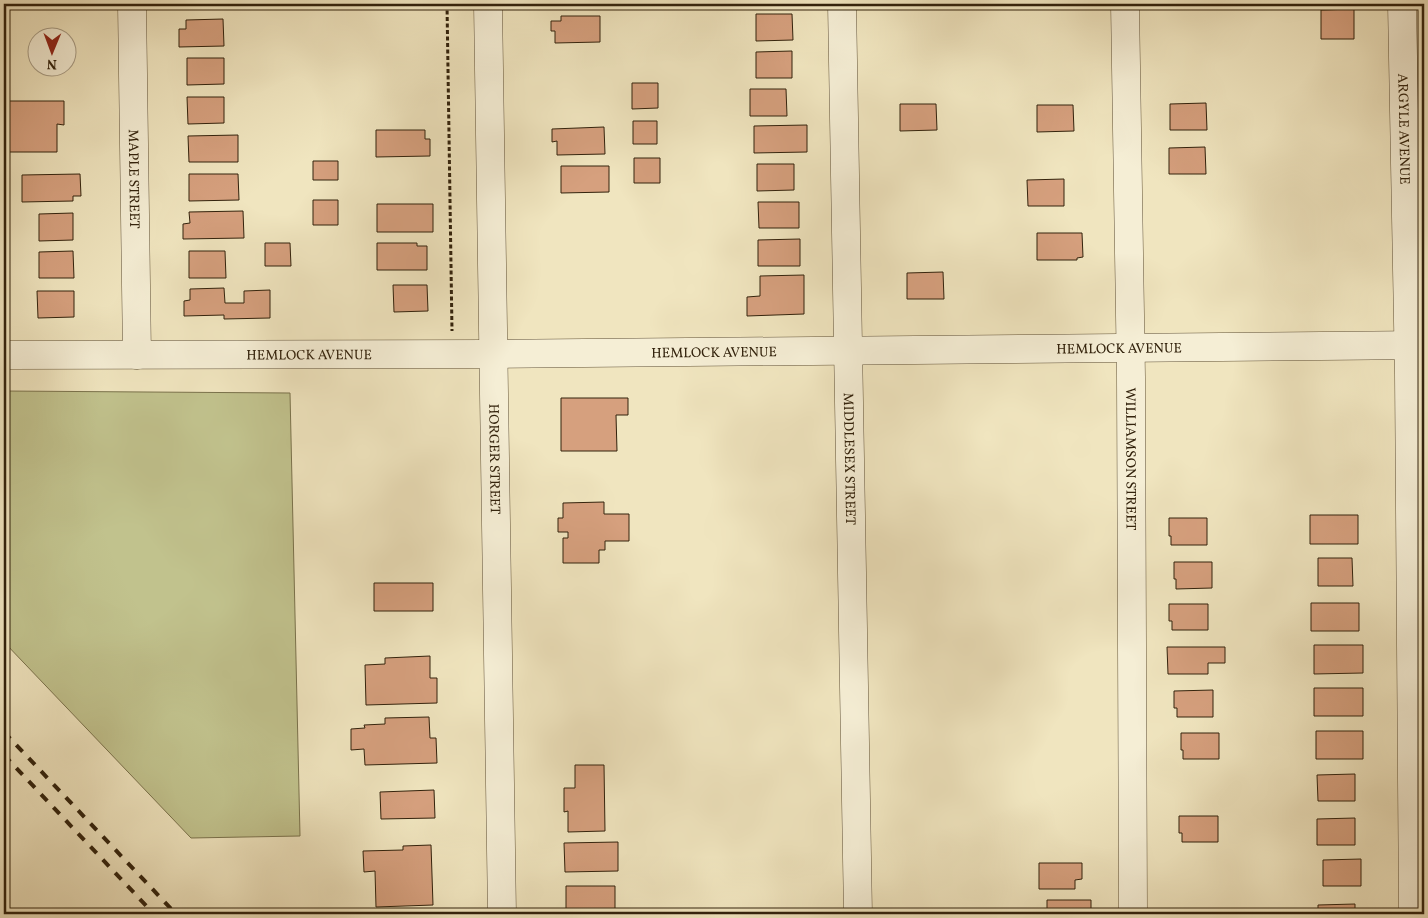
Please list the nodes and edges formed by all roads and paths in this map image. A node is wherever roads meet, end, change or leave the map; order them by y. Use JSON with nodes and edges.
{"nodes":[{"id":1,"x":132,"y":4,"type":"edge"},
{"id":2,"x":447,"y":4,"type":"edge"},
{"id":3,"x":488,"y":4,"type":"edge"},
{"id":4,"x":842,"y":4,"type":"edge"},
{"id":5,"x":1125,"y":4,"type":"edge"},
{"id":6,"x":1402,"y":4,"type":"edge"},
{"id":7,"x":452,"y":335,"type":"dead end"},
{"id":8,"x":1416,"y":345,"type":"edge"},
{"id":9,"x":1131,"y":347,"type":"junction"},
{"id":10,"x":848,"y":351,"type":"junction"},
{"id":11,"x":137,"y":354,"type":"junction"},
{"id":12,"x":492,"y":354,"type":"junction"},
{"id":13,"x":4,"y":356,"type":"edge"},
{"id":14,"x":502,"y":914,"type":"edge"},
{"id":15,"x":858,"y":914,"type":"edge"},
{"id":16,"x":1133,"y":914,"type":"edge"},
{"id":17,"x":1413,"y":914,"type":"edge"}],
"edges":[{"from":1,"to":11,"type":"street","name":"MAPLE STREET"},
{"from":2,"to":7,"type":"path"},
{"from":3,"to":12,"type":"street","name":"HORGER STREET"},
{"from":4,"to":10,"type":"street","name":"MIDDLESEX STREET"},
{"from":5,"to":9,"type":"street","name":"WILLIAMSON STREET"},
{"from":6,"to":8,"type":"street","name":"ARGYLE AVENUE"},
{"from":8,"to":9,"type":"street","name":"HEMLOCK AVENUE"},
{"from":8,"to":17,"type":"street","name":"ARGYLE AVENUE"},
{"from":9,"to":10,"type":"street","name":"HEMLOCK AVENUE"},
{"from":9,"to":16,"type":"street","name":"WILLIAMSON STREET"},
{"from":10,"to":12,"type":"street","name":"HEMLOCK AVENUE"},
{"from":10,"to":15,"type":"street","name":"MIDDLESEX STREET"},
{"from":11,"to":12,"type":"street","name":"HEMLOCK AVENUE"},
{"from":11,"to":13,"type":"street","name":"HEMLOCK AVENUE"},
{"from":12,"to":14,"type":"street","name":"HORGER STREET"}]}
